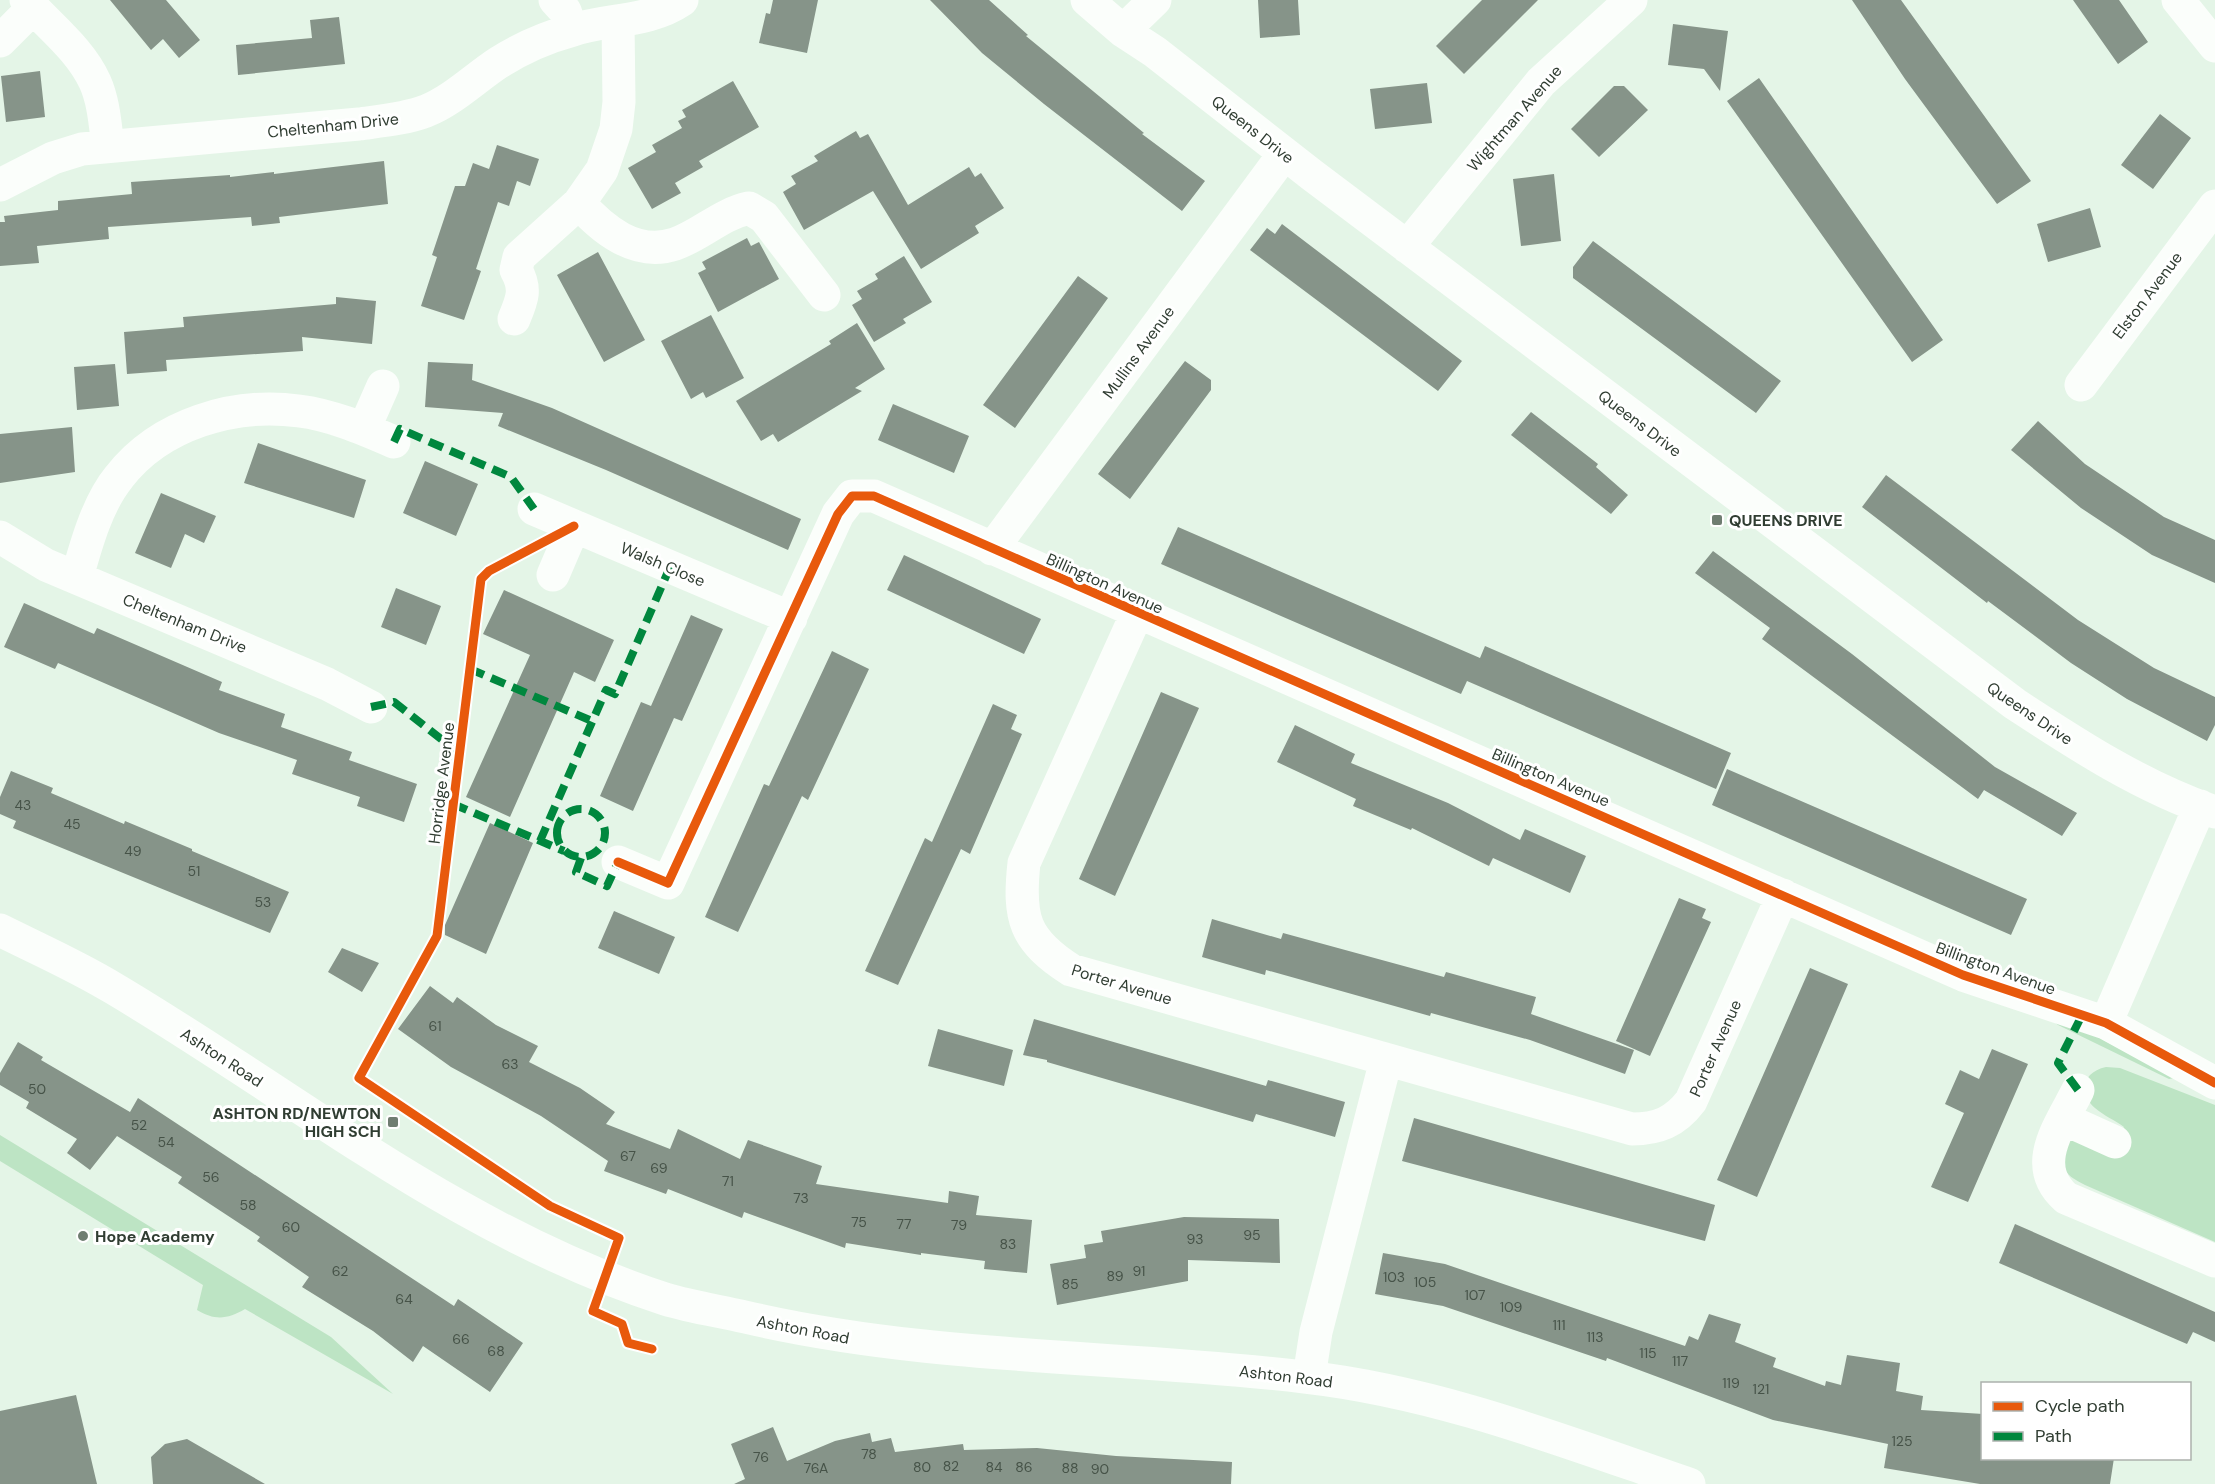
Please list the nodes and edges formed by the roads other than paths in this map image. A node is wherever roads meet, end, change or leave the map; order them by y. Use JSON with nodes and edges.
{"nodes":[{"id":1,"x":555,"y":0,"type":"edge"},
{"id":2,"x":682,"y":0,"type":"edge"},
{"id":3,"x":1087,"y":0,"type":"edge"},
{"id":4,"x":1155,"y":0,"type":"edge"},
{"id":5,"x":1631,"y":0,"type":"edge"},
{"id":6,"x":2178,"y":0,"type":"edge"},
{"id":7,"x":30,"y":4,"type":"edge"},
{"id":8,"x":618,"y":22,"type":"junction"},
{"id":9,"x":572,"y":30,"type":"junction"},
{"id":10,"x":1123,"y":31,"type":"junction"},
{"id":11,"x":0,"y":41,"type":"edge"},
{"id":12,"x":2215,"y":46,"type":"edge"},
{"id":13,"x":108,"y":146,"type":"junction"},
{"id":14,"x":1284,"y":154,"type":"junction"},
{"id":15,"x":0,"y":185,"type":"edge"},
{"id":16,"x":579,"y":203,"type":"junction"},
{"id":17,"x":2215,"y":206,"type":"edge"},
{"id":18,"x":1407,"y":247,"type":"junction"},
{"id":19,"x":824,"y":295,"type":"dead end"},
{"id":20,"x":514,"y":319,"type":"dead end"},
{"id":21,"x":2081,"y":385,"type":"dead end"},
{"id":22,"x":383,"y":386,"type":"dead end"},
{"id":23,"x":364,"y":429,"type":"junction"},
{"id":24,"x":394,"y":442,"type":"dead end"},
{"id":25,"x":534,"y":509,"type":"dead end"},
{"id":26,"x":574,"y":526,"type":"junction"},
{"id":27,"x":0,"y":537,"type":"edge"},
{"id":28,"x":992,"y":549,"type":"junction"},
{"id":29,"x":553,"y":575,"type":"dead end"},
{"id":30,"x":76,"y":577,"type":"junction"},
{"id":31,"x":1137,"y":613,"type":"junction"},
{"id":32,"x":791,"y":618,"type":"junction"},
{"id":33,"x":371,"y":707,"type":"dead end"},
{"id":34,"x":2207,"y":809,"type":"edge"},
{"id":35,"x":618,"y":862,"type":"dead end"},
{"id":36,"x":1783,"y":895,"type":"junction"},
{"id":37,"x":0,"y":930,"type":"edge"},
{"id":38,"x":2106,"y":1023,"type":"junction"},
{"id":39,"x":1386,"y":1060,"type":"junction"},
{"id":40,"x":2215,"y":1083,"type":"edge"},
{"id":41,"x":2078,"y":1090,"type":"dead end"},
{"id":42,"x":2064,"y":1119,"type":"junction"},
{"id":43,"x":2115,"y":1142,"type":"dead end"},
{"id":44,"x":2215,"y":1261,"type":"edge"},
{"id":45,"x":1309,"y":1377,"type":"junction"},
{"id":46,"x":1689,"y":1484,"type":"edge"}],
"edges":[{"from":1,"to":9,"type":"street"},
{"from":2,"to":8,"type":"street","name":"Cheltenham Drive"},
{"from":3,"to":10,"type":"street","name":"Queens Drive"},
{"from":4,"to":10,"type":"street"},
{"from":5,"to":18,"type":"street","name":"Wightman Avenue"},
{"from":6,"to":12,"type":"street"},
{"from":7,"to":11,"type":"street"},
{"from":7,"to":13,"type":"street"},
{"from":8,"to":9,"type":"street","name":"Cheltenham Drive"},
{"from":8,"to":16,"type":"street"},
{"from":9,"to":13,"type":"street","name":"Cheltenham Drive"},
{"from":10,"to":14,"type":"street","name":"Queens Drive"},
{"from":13,"to":15,"type":"street","name":"Cheltenham Drive"},
{"from":14,"to":18,"type":"street","name":"Queens Drive"},
{"from":14,"to":28,"type":"street","name":"Mullins Avenue"},
{"from":16,"to":19,"type":"street"},
{"from":16,"to":20,"type":"street"},
{"from":17,"to":21,"type":"street","name":"Elston Avenue"},
{"from":18,"to":34,"type":"street","name":"Queens Drive"},
{"from":22,"to":23,"type":"street"},
{"from":23,"to":24,"type":"street"},
{"from":23,"to":30,"type":"street"},
{"from":25,"to":26,"type":"street","name":"Walsh Close"},
{"from":26,"to":29,"type":"street"},
{"from":26,"to":32,"type":"street","name":"Walsh Close"},
{"from":27,"to":30,"type":"street","name":"Cheltenham Drive"},
{"from":28,"to":31,"type":"street","name":"Billington Avenue"},
{"from":28,"to":32,"type":"street","name":"Billington Avenue"},
{"from":30,"to":33,"type":"street","name":"Cheltenham Drive"},
{"from":31,"to":36,"type":"street","name":"Billington Avenue"},
{"from":31,"to":39,"type":"street","name":"Porter Avenue"},
{"from":32,"to":35,"type":"street"},
{"from":34,"to":38,"type":"street"},
{"from":36,"to":38,"type":"street","name":"Billington Avenue"},
{"from":36,"to":39,"type":"street","name":"Porter Avenue"},
{"from":37,"to":45,"type":"street","name":"Ashton Road"},
{"from":38,"to":40,"type":"street","name":"Billington Avenue"},
{"from":39,"to":45,"type":"street"},
{"from":41,"to":42,"type":"street"},
{"from":42,"to":43,"type":"street"},
{"from":42,"to":44,"type":"street"},
{"from":45,"to":46,"type":"street","name":"Ashton Road"}]}
